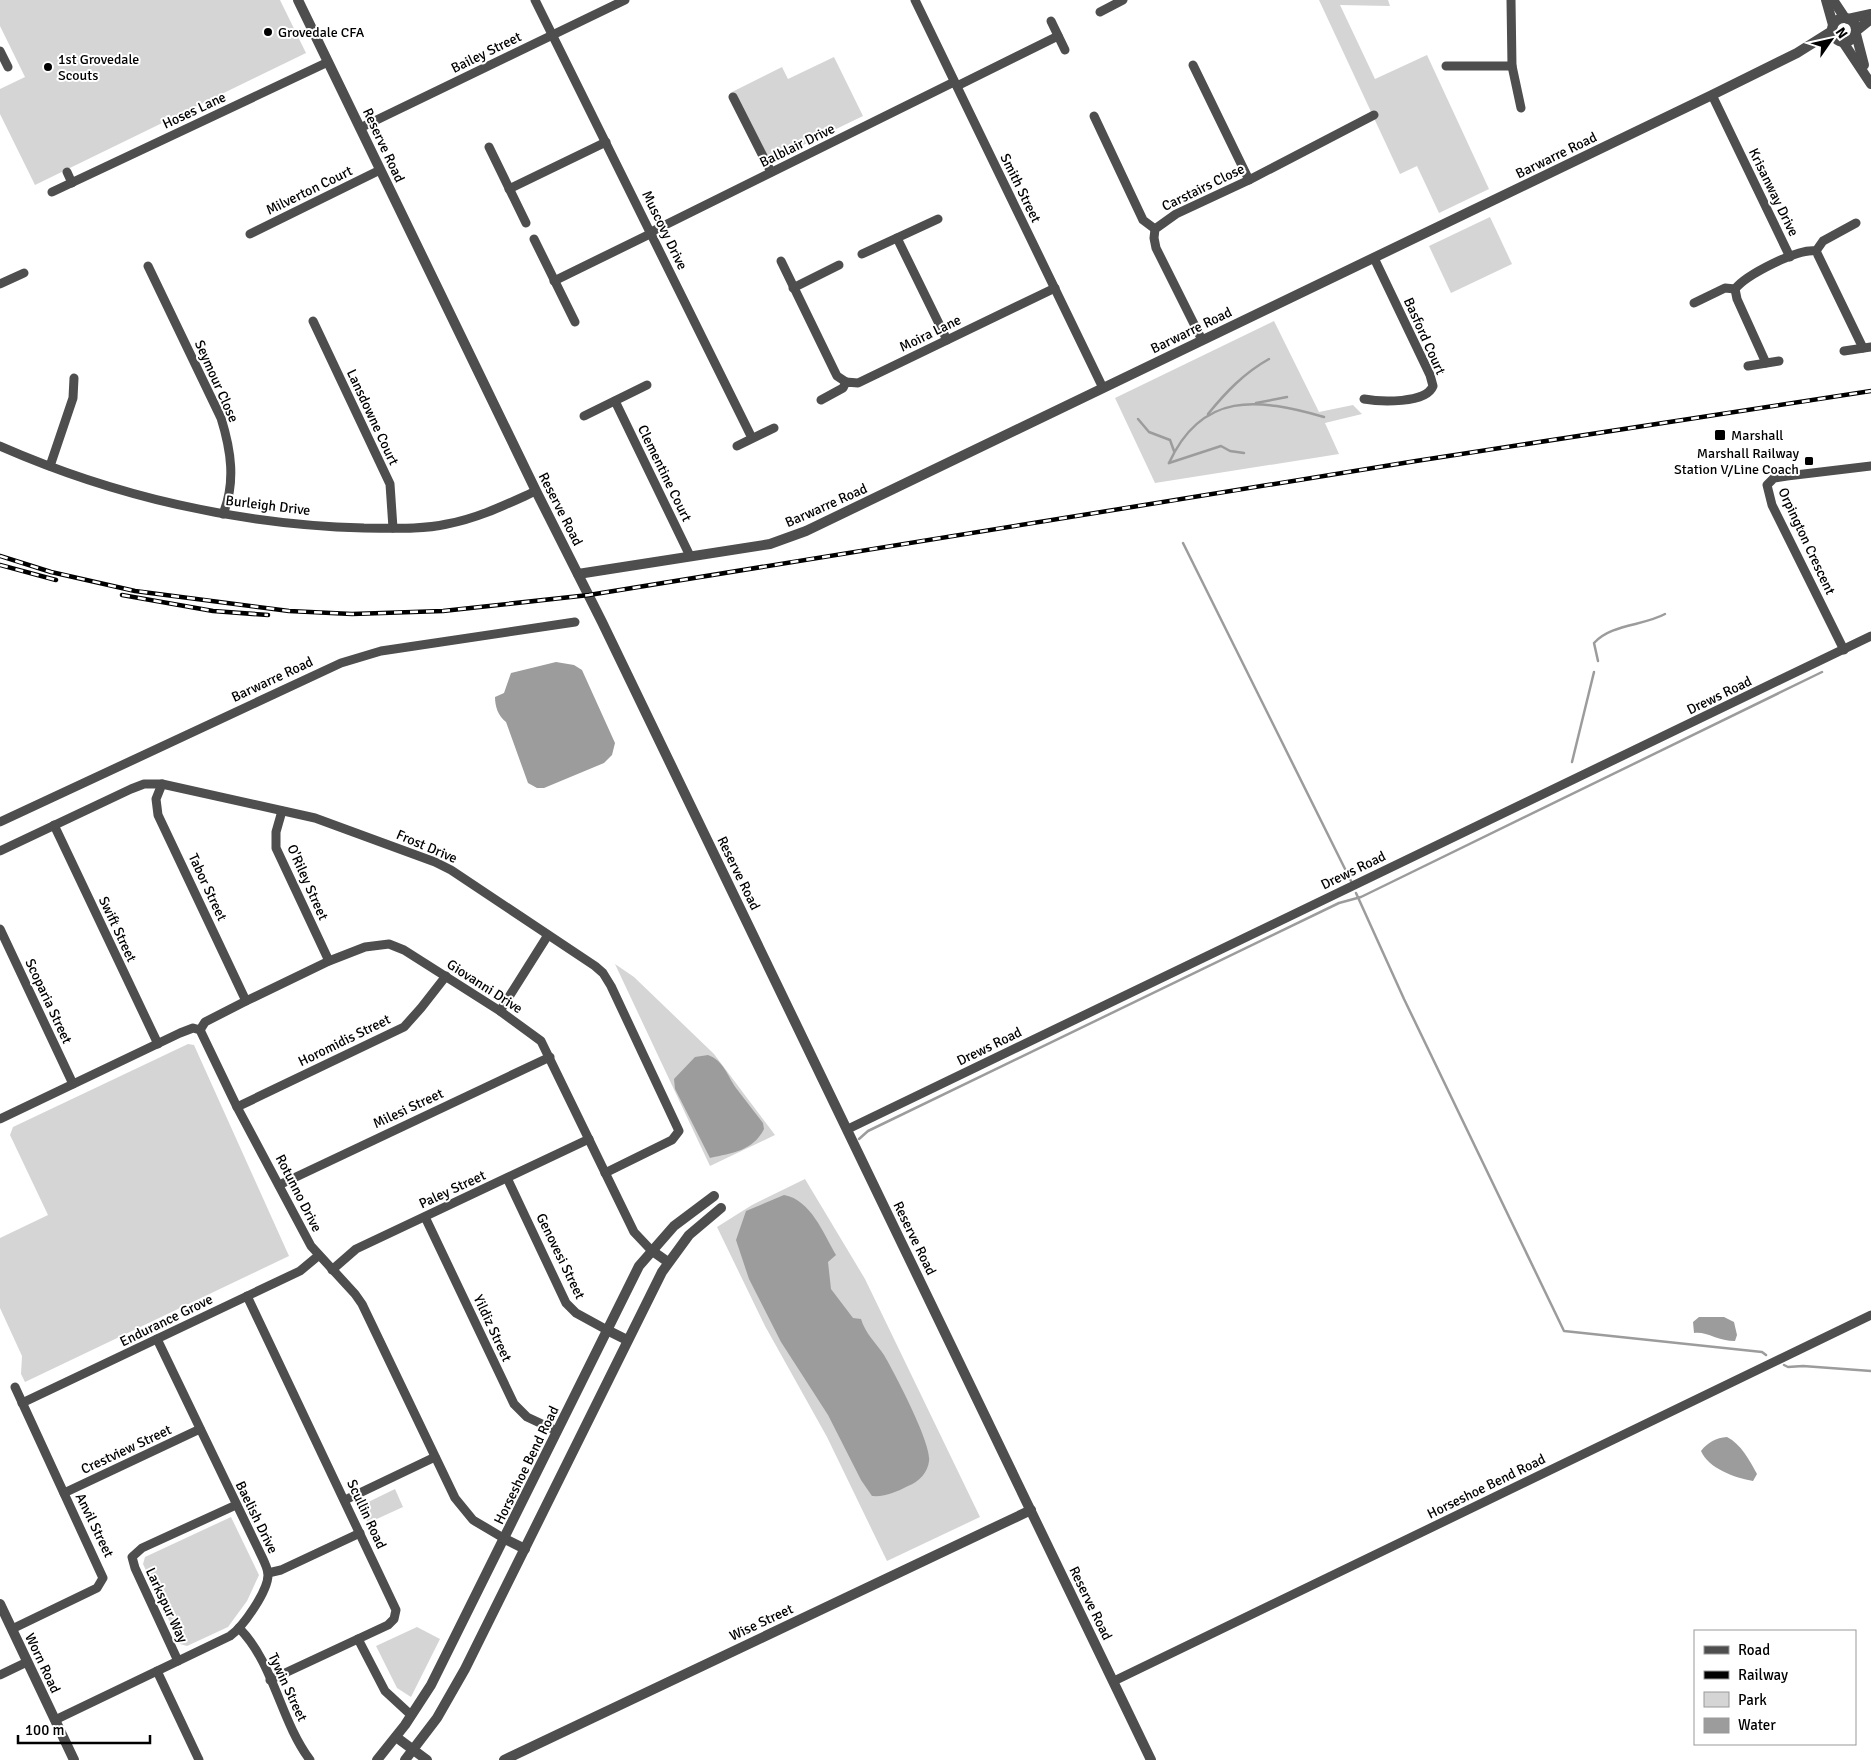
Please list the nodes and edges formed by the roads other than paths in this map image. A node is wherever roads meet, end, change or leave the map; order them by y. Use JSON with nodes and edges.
{"nodes":[{"id":1,"x":298,"y":0,"type":"edge"},
{"id":2,"x":535,"y":0,"type":"edge"},
{"id":3,"x":625,"y":0,"type":"edge"},
{"id":4,"x":916,"y":0,"type":"edge"},
{"id":5,"x":1123,"y":0,"type":"edge"},
{"id":6,"x":1511,"y":0,"type":"edge"},
{"id":7,"x":1826,"y":0,"type":"edge"},
{"id":8,"x":1833,"y":0,"type":"edge"},
{"id":9,"x":1100,"y":12,"type":"dead end"},
{"id":10,"x":1871,"y":14,"type":"edge"},
{"id":11,"x":1847,"y":19,"type":"junction"},
{"id":12,"x":1871,"y":19,"type":"edge"},
{"id":13,"x":1051,"y":21,"type":"dead end"},
{"id":14,"x":1832,"y":28,"type":"junction"},
{"id":15,"x":1856,"y":32,"type":"junction"},
{"id":16,"x":553,"y":35,"type":"junction"},
{"id":17,"x":1058,"y":36,"type":"junction"},
{"id":18,"x":1840,"y":42,"type":"junction"},
{"id":19,"x":1065,"y":50,"type":"dead end"},
{"id":20,"x":0,"y":51,"type":"edge"},
{"id":21,"x":1797,"y":53,"type":"junction"},
{"id":22,"x":328,"y":62,"type":"junction"},
{"id":23,"x":1193,"y":65,"type":"dead end"},
{"id":24,"x":1446,"y":66,"type":"dead end"},
{"id":25,"x":1512,"y":66,"type":"junction"},
{"id":26,"x":8,"y":67,"type":"dead end"},
{"id":27,"x":1869,"y":80,"type":"edge"},
{"id":28,"x":956,"y":84,"type":"junction"},
{"id":29,"x":1712,"y":94,"type":"junction"},
{"id":30,"x":733,"y":97,"type":"dead end"},
{"id":31,"x":1521,"y":108,"type":"dead end"},
{"id":32,"x":1374,"y":115,"type":"dead end"},
{"id":33,"x":1094,"y":116,"type":"dead end"},
{"id":34,"x":360,"y":128,"type":"junction"},
{"id":35,"x":606,"y":142,"type":"junction"},
{"id":36,"x":488,"y":147,"type":"dead end"},
{"id":37,"x":380,"y":170,"type":"junction"},
{"id":38,"x":67,"y":172,"type":"dead end"},
{"id":39,"x":771,"y":172,"type":"junction"},
{"id":40,"x":1249,"y":180,"type":"junction"},
{"id":41,"x":72,"y":183,"type":"junction"},
{"id":42,"x":509,"y":189,"type":"junction"},
{"id":43,"x":52,"y":192,"type":"dead end"},
{"id":44,"x":938,"y":219,"type":"dead end"},
{"id":45,"x":1856,"y":222,"type":"dead end"},
{"id":46,"x":526,"y":223,"type":"dead end"},
{"id":47,"x":1155,"y":229,"type":"junction"},
{"id":48,"x":651,"y":233,"type":"junction"},
{"id":49,"x":250,"y":234,"type":"dead end"},
{"id":50,"x":898,"y":238,"type":"junction"},
{"id":51,"x":534,"y":239,"type":"dead end"},
{"id":52,"x":1816,"y":251,"type":"junction"},
{"id":53,"x":862,"y":254,"type":"dead end"},
{"id":54,"x":1790,"y":257,"type":"junction"},
{"id":55,"x":1374,"y":258,"type":"junction"},
{"id":56,"x":780,"y":261,"type":"dead end"},
{"id":57,"x":839,"y":265,"type":"dead end"},
{"id":58,"x":148,"y":266,"type":"dead end"},
{"id":59,"x":24,"y":273,"type":"dead end"},
{"id":60,"x":554,"y":281,"type":"junction"},
{"id":61,"x":0,"y":284,"type":"edge"},
{"id":62,"x":793,"y":288,"type":"junction"},
{"id":63,"x":1055,"y":288,"type":"junction"},
{"id":64,"x":1735,"y":289,"type":"junction"},
{"id":65,"x":1694,"y":303,"type":"dead end"},
{"id":66,"x":313,"y":321,"type":"dead end"},
{"id":67,"x":575,"y":322,"type":"dead end"},
{"id":68,"x":947,"y":340,"type":"junction"},
{"id":69,"x":1202,"y":340,"type":"junction"},
{"id":70,"x":1867,"y":348,"type":"edge"},
{"id":71,"x":1844,"y":351,"type":"dead end"},
{"id":72,"x":1779,"y":361,"type":"dead end"},
{"id":73,"x":1766,"y":363,"type":"junction"},
{"id":74,"x":1748,"y":366,"type":"dead end"},
{"id":75,"x":74,"y":378,"type":"dead end"},
{"id":76,"x":846,"y":382,"type":"junction"},
{"id":77,"x":647,"y":385,"type":"dead end"},
{"id":78,"x":1103,"y":388,"type":"junction"},
{"id":79,"x":1364,"y":399,"type":"dead end"},
{"id":80,"x":821,"y":400,"type":"dead end"},
{"id":81,"x":615,"y":401,"type":"junction"},
{"id":82,"x":584,"y":416,"type":"dead end"},
{"id":83,"x":774,"y":428,"type":"dead end"},
{"id":84,"x":752,"y":438,"type":"junction"},
{"id":85,"x":0,"y":446,"type":"edge"},
{"id":86,"x":737,"y":446,"type":"dead end"},
{"id":87,"x":50,"y":466,"type":"junction"},
{"id":88,"x":1871,"y":466,"type":"edge"},
{"id":89,"x":536,"y":491,"type":"junction"},
{"id":90,"x":223,"y":514,"type":"junction"},
{"id":91,"x":393,"y":528,"type":"junction"},
{"id":92,"x":690,"y":556,"type":"junction"},
{"id":93,"x":578,"y":574,"type":"junction"},
{"id":94,"x":575,"y":622,"type":"dead end"},
{"id":95,"x":1871,"y":636,"type":"edge"},
{"id":96,"x":1844,"y":650,"type":"junction"},
{"id":97,"x":162,"y":784,"type":"junction"},
{"id":98,"x":282,"y":811,"type":"junction"},
{"id":99,"x":0,"y":822,"type":"edge"},
{"id":100,"x":54,"y":826,"type":"junction"},
{"id":101,"x":0,"y":851,"type":"edge"},
{"id":102,"x":0,"y":928,"type":"edge"},
{"id":103,"x":548,"y":935,"type":"junction"},
{"id":104,"x":329,"y":961,"type":"junction"},
{"id":105,"x":446,"y":976,"type":"junction"},
{"id":106,"x":246,"y":1001,"type":"junction"},
{"id":107,"x":500,"y":1011,"type":"junction"},
{"id":108,"x":200,"y":1030,"type":"junction"},
{"id":109,"x":158,"y":1044,"type":"junction"},
{"id":110,"x":550,"y":1057,"type":"junction"},
{"id":111,"x":73,"y":1084,"type":"junction"},
{"id":112,"x":237,"y":1107,"type":"junction"},
{"id":113,"x":0,"y":1119,"type":"edge"},
{"id":114,"x":848,"y":1129,"type":"junction"},
{"id":115,"x":589,"y":1139,"type":"junction"},
{"id":116,"x":605,"y":1173,"type":"junction"},
{"id":117,"x":507,"y":1178,"type":"junction"},
{"id":118,"x":278,"y":1185,"type":"junction"},
{"id":119,"x":714,"y":1196,"type":"dead end"},
{"id":120,"x":721,"y":1208,"type":"dead end"},
{"id":121,"x":424,"y":1217,"type":"junction"},
{"id":122,"x":651,"y":1250,"type":"junction"},
{"id":123,"x":318,"y":1256,"type":"junction"},
{"id":124,"x":668,"y":1262,"type":"junction"},
{"id":125,"x":332,"y":1270,"type":"junction"},
{"id":126,"x":247,"y":1296,"type":"junction"},
{"id":127,"x":1871,"y":1315,"type":"edge"},
{"id":128,"x":608,"y":1330,"type":"junction"},
{"id":129,"x":157,"y":1339,"type":"junction"},
{"id":130,"x":626,"y":1340,"type":"junction"},
{"id":131,"x":15,"y":1386,"type":"dead end"},
{"id":132,"x":22,"y":1403,"type":"junction"},
{"id":133,"x":200,"y":1429,"type":"junction"},
{"id":134,"x":557,"y":1431,"type":"junction"},
{"id":135,"x":435,"y":1457,"type":"junction"},
{"id":136,"x":64,"y":1493,"type":"junction"},
{"id":137,"x":345,"y":1500,"type":"junction"},
{"id":138,"x":236,"y":1505,"type":"junction"},
{"id":139,"x":1031,"y":1510,"type":"junction"},
{"id":140,"x":360,"y":1533,"type":"junction"},
{"id":141,"x":505,"y":1539,"type":"junction"},
{"id":142,"x":525,"y":1549,"type":"junction"},
{"id":143,"x":268,"y":1573,"type":"junction"},
{"id":144,"x":0,"y":1604,"type":"edge"},
{"id":145,"x":239,"y":1628,"type":"junction"},
{"id":146,"x":12,"y":1629,"type":"junction"},
{"id":147,"x":358,"y":1639,"type":"junction"},
{"id":148,"x":178,"y":1661,"type":"junction"},
{"id":149,"x":27,"y":1662,"type":"junction"},
{"id":150,"x":157,"y":1671,"type":"junction"},
{"id":151,"x":0,"y":1674,"type":"edge"},
{"id":152,"x":270,"y":1680,"type":"junction"},
{"id":153,"x":1114,"y":1681,"type":"junction"},
{"id":154,"x":412,"y":1715,"type":"junction"},
{"id":155,"x":55,"y":1720,"type":"junction"},
{"id":156,"x":396,"y":1737,"type":"junction"},
{"id":157,"x":413,"y":1750,"type":"junction"},
{"id":158,"x":74,"y":1760,"type":"edge"},
{"id":159,"x":199,"y":1760,"type":"edge"},
{"id":160,"x":310,"y":1760,"type":"edge"},
{"id":161,"x":377,"y":1760,"type":"edge"},
{"id":162,"x":405,"y":1760,"type":"edge"},
{"id":163,"x":426,"y":1760,"type":"edge"},
{"id":164,"x":504,"y":1760,"type":"edge"},
{"id":165,"x":1151,"y":1760,"type":"edge"}],
"edges":[{"from":1,"to":22,"type":"street","name":"Reserve Road"},
{"from":2,"to":16,"type":"street","name":"Muscovy Drive"},
{"from":3,"to":16,"type":"street","name":"Bailey Street"},
{"from":4,"to":28,"type":"street","name":"Smith Street"},
{"from":5,"to":9,"type":"street"},
{"from":6,"to":25,"type":"street"},
{"from":7,"to":14,"type":"street"},
{"from":8,"to":11,"type":"street"},
{"from":10,"to":11,"type":"street"},
{"from":11,"to":14,"type":"street"},
{"from":11,"to":15,"type":"street"},
{"from":12,"to":15,"type":"street"},
{"from":13,"to":17,"type":"street"},
{"from":14,"to":18,"type":"street"},
{"from":14,"to":21,"type":"street","name":"Barwarre Road"},
{"from":15,"to":18,"type":"street"},
{"from":15,"to":27,"type":"street"},
{"from":16,"to":34,"type":"street","name":"Bailey Street"},
{"from":16,"to":35,"type":"street","name":"Muscovy Drive"},
{"from":17,"to":19,"type":"street"},
{"from":17,"to":28,"type":"street","name":"Balblair Drive"},
{"from":18,"to":21,"type":"street","name":"Barwarre Road"},
{"from":18,"to":27,"type":"street"},
{"from":20,"to":26,"type":"street"},
{"from":21,"to":29,"type":"street","name":"Barwarre Road"},
{"from":22,"to":34,"type":"street","name":"Reserve Road"},
{"from":22,"to":41,"type":"street","name":"Hoses Lane"},
{"from":23,"to":40,"type":"street"},
{"from":24,"to":25,"type":"street"},
{"from":25,"to":31,"type":"street"},
{"from":28,"to":39,"type":"street","name":"Balblair Drive"},
{"from":28,"to":63,"type":"street","name":"Smith Street"},
{"from":29,"to":54,"type":"street","name":"Krisanway Drive"},
{"from":29,"to":55,"type":"street","name":"Barwarre Road"},
{"from":30,"to":39,"type":"street"},
{"from":32,"to":40,"type":"street","name":"Carstairs Close"},
{"from":33,"to":47,"type":"street"},
{"from":34,"to":37,"type":"street","name":"Reserve Road"},
{"from":35,"to":42,"type":"street"},
{"from":35,"to":48,"type":"street","name":"Muscovy Drive"},
{"from":36,"to":42,"type":"street"},
{"from":37,"to":49,"type":"street","name":"Milverton Court"},
{"from":37,"to":89,"type":"street","name":"Reserve Road"},
{"from":38,"to":41,"type":"street"},
{"from":39,"to":48,"type":"street","name":"Balblair Drive"},
{"from":40,"to":47,"type":"street","name":"Carstairs Close"},
{"from":41,"to":43,"type":"street","name":"Hoses Lane"},
{"from":42,"to":46,"type":"street"},
{"from":44,"to":50,"type":"street"},
{"from":45,"to":52,"type":"street"},
{"from":47,"to":69,"type":"street","name":"Carstairs Close"},
{"from":48,"to":60,"type":"street","name":"Balblair Drive"},
{"from":48,"to":84,"type":"street","name":"Muscovy Drive"},
{"from":50,"to":53,"type":"street"},
{"from":50,"to":68,"type":"street"},
{"from":51,"to":60,"type":"street"},
{"from":52,"to":54,"type":"street"},
{"from":52,"to":70,"type":"street"},
{"from":54,"to":64,"type":"street","name":"Krisanway Drive"},
{"from":55,"to":69,"type":"street","name":"Barwarre Road"},
{"from":55,"to":79,"type":"street","name":"Basford Court"},
{"from":56,"to":62,"type":"street"},
{"from":57,"to":62,"type":"street"},
{"from":58,"to":90,"type":"street","name":"Seymour Close"},
{"from":59,"to":61,"type":"street"},
{"from":60,"to":67,"type":"street"},
{"from":62,"to":76,"type":"street"},
{"from":63,"to":68,"type":"street","name":"Moira Lane"},
{"from":63,"to":78,"type":"street","name":"Smith Street"},
{"from":64,"to":65,"type":"street","name":"Krisanway Drive"},
{"from":64,"to":73,"type":"street"},
{"from":66,"to":91,"type":"street","name":"Lansdowne Court"},
{"from":68,"to":76,"type":"street","name":"Moira Lane"},
{"from":69,"to":78,"type":"street","name":"Barwarre Road"},
{"from":70,"to":71,"type":"street"},
{"from":72,"to":73,"type":"street"},
{"from":73,"to":74,"type":"street"},
{"from":75,"to":87,"type":"street"},
{"from":76,"to":80,"type":"street","name":"Moira Lane"},
{"from":77,"to":81,"type":"street"},
{"from":78,"to":92,"type":"street","name":"Barwarre Road"},
{"from":81,"to":82,"type":"street"},
{"from":81,"to":92,"type":"street","name":"Clementine Court"},
{"from":83,"to":84,"type":"street"},
{"from":84,"to":86,"type":"street"},
{"from":85,"to":87,"type":"street","name":"Burleigh Drive"},
{"from":87,"to":90,"type":"street","name":"Burleigh Drive"},
{"from":88,"to":96,"type":"street","name":"Orpington Crescent"},
{"from":89,"to":91,"type":"street","name":"Burleigh Drive"},
{"from":89,"to":93,"type":"street","name":"Reserve Road"},
{"from":90,"to":91,"type":"street","name":"Burleigh Drive"},
{"from":92,"to":93,"type":"street","name":"Barwarre Road"},
{"from":93,"to":114,"type":"street","name":"Reserve Road"},
{"from":94,"to":99,"type":"street","name":"Barwarre Road"},
{"from":95,"to":96,"type":"street","name":"Drews Road"},
{"from":96,"to":114,"type":"street","name":"Drews Road"},
{"from":97,"to":98,"type":"street","name":"Frost Drive"},
{"from":97,"to":100,"type":"street","name":"Frost Drive"},
{"from":97,"to":106,"type":"street","name":"Tabor Street"},
{"from":98,"to":103,"type":"street","name":"Frost Drive"},
{"from":98,"to":104,"type":"street","name":"O'Riley Street"},
{"from":100,"to":101,"type":"street","name":"Frost Drive"},
{"from":100,"to":109,"type":"street","name":"Swift Street"},
{"from":102,"to":111,"type":"street","name":"Scoparia Street"},
{"from":103,"to":107,"type":"street"},
{"from":103,"to":116,"type":"street","name":"Frost Drive"},
{"from":104,"to":105,"type":"street","name":"Giovanni Drive"},
{"from":104,"to":106,"type":"street","name":"Giovanni Drive"},
{"from":105,"to":107,"type":"street","name":"Giovanni Drive"},
{"from":105,"to":112,"type":"street","name":"Horomidis Street"},
{"from":106,"to":108,"type":"street","name":"Giovanni Drive"},
{"from":107,"to":110,"type":"street","name":"Giovanni Drive"},
{"from":108,"to":109,"type":"street"},
{"from":108,"to":112,"type":"street","name":"Rotunno Drive"},
{"from":109,"to":111,"type":"street"},
{"from":110,"to":115,"type":"street","name":"Giovanni Drive"},
{"from":110,"to":118,"type":"street","name":"Milesi Street"},
{"from":111,"to":113,"type":"street"},
{"from":112,"to":118,"type":"street","name":"Rotunno Drive"},
{"from":114,"to":139,"type":"street","name":"Reserve Road"},
{"from":115,"to":116,"type":"street","name":"Giovanni Drive"},
{"from":115,"to":117,"type":"street","name":"Paley Street"},
{"from":116,"to":122,"type":"street","name":"Giovanni Drive"},
{"from":117,"to":121,"type":"street","name":"Paley Street"},
{"from":117,"to":128,"type":"street","name":"Genovesi Street"},
{"from":118,"to":123,"type":"street","name":"Rotunno Drive"},
{"from":119,"to":122,"type":"street","name":"Horseshoe Bend Road"},
{"from":120,"to":124,"type":"street"},
{"from":121,"to":125,"type":"street","name":"Paley Street"},
{"from":121,"to":134,"type":"street","name":"Yildiz Street"},
{"from":122,"to":124,"type":"street"},
{"from":122,"to":128,"type":"street","name":"Horseshoe Bend Road"},
{"from":123,"to":125,"type":"street","name":"Rotunno Drive"},
{"from":123,"to":126,"type":"street","name":"Endurance Grove"},
{"from":124,"to":130,"type":"street"},
{"from":125,"to":135,"type":"street","name":"Rotunno Drive"},
{"from":126,"to":129,"type":"street","name":"Endurance Grove"},
{"from":126,"to":137,"type":"street","name":"Scullin Road"},
{"from":127,"to":153,"type":"street","name":"Horseshoe Bend Road"},
{"from":128,"to":130,"type":"street"},
{"from":128,"to":134,"type":"street","name":"Horseshoe Bend Road"},
{"from":129,"to":132,"type":"street","name":"Endurance Grove"},
{"from":129,"to":133,"type":"street","name":"Baelish Drive"},
{"from":130,"to":142,"type":"street"},
{"from":131,"to":132,"type":"street","name":"Anvil Street"},
{"from":132,"to":136,"type":"street","name":"Anvil Street"},
{"from":133,"to":136,"type":"street","name":"Crestview Street"},
{"from":133,"to":138,"type":"street","name":"Baelish Drive"},
{"from":134,"to":141,"type":"street","name":"Horseshoe Bend Road"},
{"from":135,"to":137,"type":"street"},
{"from":135,"to":141,"type":"street","name":"Rotunno Drive"},
{"from":136,"to":146,"type":"street","name":"Anvil Street"},
{"from":137,"to":140,"type":"street","name":"Scullin Road"},
{"from":138,"to":143,"type":"street","name":"Baelish Drive"},
{"from":138,"to":148,"type":"street","name":"Larkspur Way"},
{"from":139,"to":153,"type":"street","name":"Reserve Road"},
{"from":139,"to":164,"type":"street","name":"Wise Street"},
{"from":140,"to":143,"type":"street"},
{"from":140,"to":147,"type":"street","name":"Scullin Road"},
{"from":141,"to":142,"type":"street"},
{"from":141,"to":154,"type":"street","name":"Horseshoe Bend Road"},
{"from":142,"to":157,"type":"street"},
{"from":143,"to":145,"type":"street","name":"Baelish Drive"},
{"from":144,"to":146,"type":"street","name":"Worn Road"},
{"from":145,"to":148,"type":"street","name":"Baelish Drive"},
{"from":145,"to":152,"type":"street","name":"Tywin Street"},
{"from":146,"to":149,"type":"street","name":"Worn Road"},
{"from":147,"to":152,"type":"street","name":"Scullin Road"},
{"from":147,"to":154,"type":"street"},
{"from":148,"to":150,"type":"street","name":"Baelish Drive"},
{"from":149,"to":151,"type":"street"},
{"from":149,"to":155,"type":"street","name":"Worn Road"},
{"from":150,"to":155,"type":"street","name":"Baelish Drive"},
{"from":150,"to":159,"type":"street"},
{"from":152,"to":160,"type":"street","name":"Tywin Street"},
{"from":153,"to":165,"type":"street","name":"Reserve Road"},
{"from":154,"to":156,"type":"street","name":"Horseshoe Bend Road"},
{"from":155,"to":158,"type":"street","name":"Worn Road"},
{"from":156,"to":157,"type":"street"},
{"from":156,"to":161,"type":"street","name":"Horseshoe Bend Road"},
{"from":157,"to":162,"type":"street"},
{"from":157,"to":163,"type":"street"}]}
